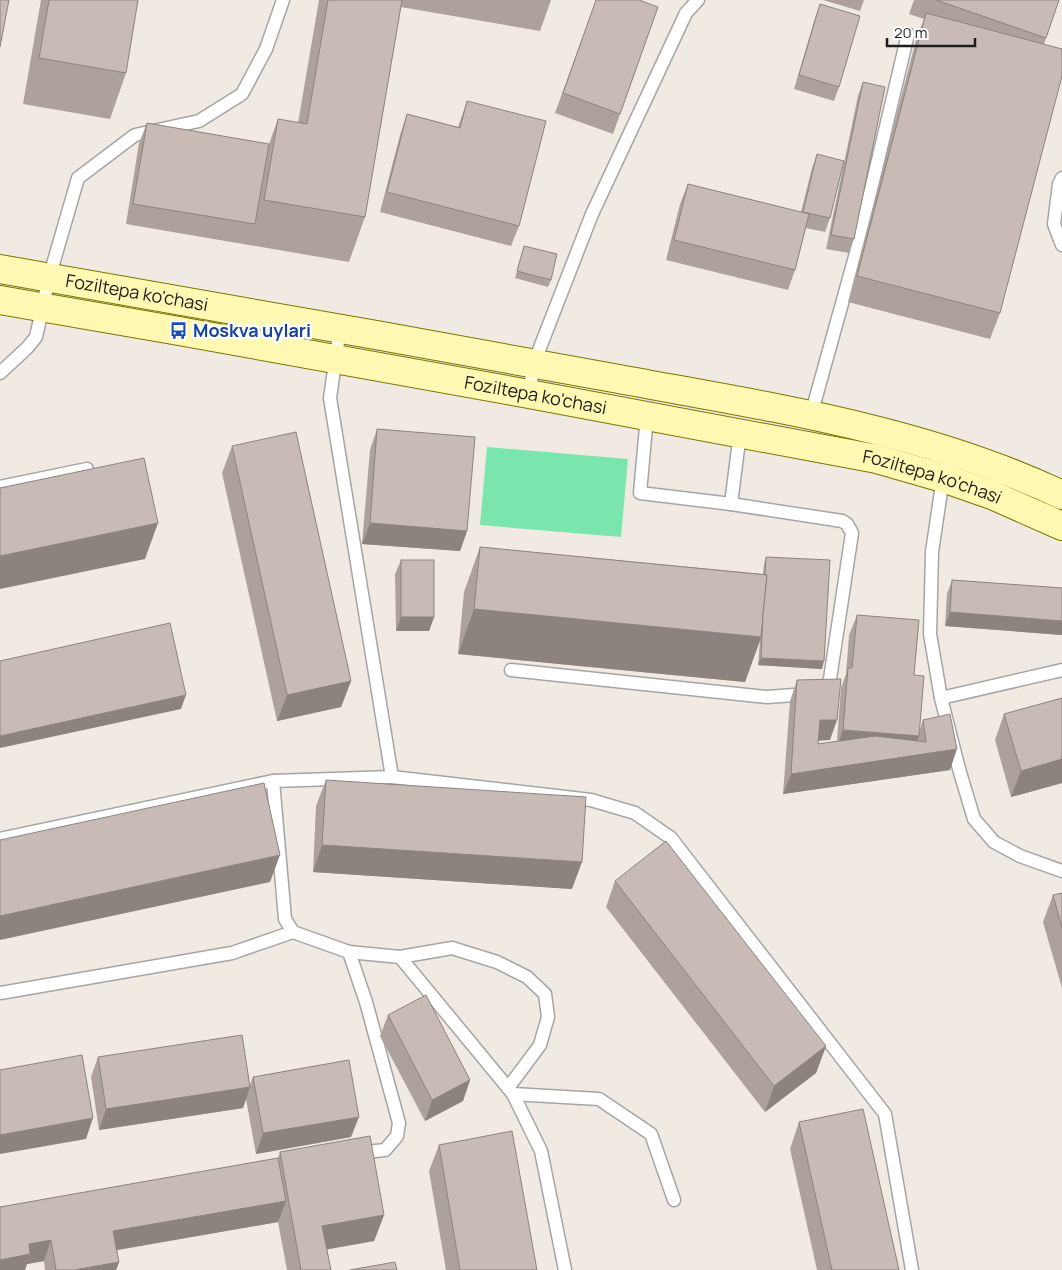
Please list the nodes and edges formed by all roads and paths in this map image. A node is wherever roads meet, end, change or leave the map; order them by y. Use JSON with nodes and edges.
{"nodes":[{"id":1,"x":283,"y":0,"type":"edge"},
{"id":2,"x":698,"y":0,"type":"edge"},
{"id":3,"x":685,"y":6,"type":"edge"},
{"id":4,"x":908,"y":34,"type":"dead end"},
{"id":5,"x":1062,"y":178,"type":"edge"},
{"id":6,"x":1062,"y":245,"type":"edge"},
{"id":7,"x":0,"y":269,"type":"edge"},
{"id":8,"x":49,"y":278,"type":"junction"},
{"id":9,"x":0,"y":300,"type":"edge"},
{"id":10,"x":43,"y":308,"type":"junction"},
{"id":11,"x":340,"y":328,"type":"junction"},
{"id":12,"x":335,"y":359,"type":"junction"},
{"id":13,"x":534,"y":364,"type":"junction"},
{"id":14,"x":0,"y":372,"type":"edge"},
{"id":15,"x":529,"y":394,"type":"junction"},
{"id":16,"x":811,"y":415,"type":"junction"},
{"id":17,"x":647,"y":416,"type":"junction"},
{"id":18,"x":740,"y":433,"type":"junction"},
{"id":19,"x":87,"y":470,"type":"edge"},
{"id":20,"x":943,"y":478,"type":"junction"},
{"id":21,"x":0,"y":487,"type":"edge"},
{"id":22,"x":1062,"y":495,"type":"edge"},
{"id":23,"x":731,"y":504,"type":"junction"},
{"id":24,"x":1062,"y":526,"type":"edge"},
{"id":25,"x":511,"y":670,"type":"dead end"},
{"id":26,"x":1062,"y":670,"type":"edge"},
{"id":27,"x":941,"y":698,"type":"junction"},
{"id":28,"x":392,"y":777,"type":"junction"},
{"id":29,"x":273,"y":781,"type":"junction"},
{"id":30,"x":0,"y":839,"type":"edge"},
{"id":31,"x":1062,"y":871,"type":"edge"},
{"id":32,"x":293,"y":932,"type":"junction"},
{"id":33,"x":349,"y":952,"type":"junction"},
{"id":34,"x":400,"y":957,"type":"junction"},
{"id":35,"x":0,"y":993,"type":"edge"},
{"id":36,"x":510,"y":1091,"type":"junction"},
{"id":37,"x":346,"y":1155,"type":"edge"},
{"id":38,"x":674,"y":1200,"type":"dead end"},
{"id":39,"x":565,"y":1270,"type":"edge"},
{"id":40,"x":912,"y":1270,"type":"edge"}],
"edges":[{"from":1,"to":8,"type":"lane"},
{"from":2,"to":3,"type":"lane"},
{"from":3,"to":13,"type":"lane"},
{"from":4,"to":16,"type":"lane"},
{"from":5,"to":6,"type":"lane"},
{"from":7,"to":8,"type":"main road","name":"Foziltepa ko'chasi"},
{"from":8,"to":10,"type":"lane"},
{"from":8,"to":11,"type":"main road","name":"Foziltepa ko'chasi"},
{"from":9,"to":10,"type":"main road","name":"Foziltepa ko'chasi"},
{"from":10,"to":12,"type":"main road","name":"Foziltepa ko'chasi"},
{"from":10,"to":14,"type":"lane"},
{"from":11,"to":12,"type":"lane"},
{"from":11,"to":13,"type":"main road","name":"Foziltepa ko'chasi"},
{"from":12,"to":15,"type":"main road","name":"Foziltepa ko'chasi"},
{"from":12,"to":28,"type":"lane"},
{"from":13,"to":15,"type":"lane"},
{"from":13,"to":16,"type":"main road","name":"Foziltepa ko'chasi"},
{"from":15,"to":17,"type":"main road","name":"Foziltepa ko'chasi"},
{"from":16,"to":22,"type":"main road","name":"Foziltepa ko'chasi"},
{"from":17,"to":18,"type":"main road","name":"Foziltepa ko'chasi"},
{"from":17,"to":23,"type":"lane"},
{"from":18,"to":20,"type":"main road","name":"Foziltepa ko'chasi"},
{"from":18,"to":23,"type":"lane"},
{"from":19,"to":21,"type":"lane"},
{"from":20,"to":24,"type":"main road","name":"Foziltepa ko'chasi"},
{"from":20,"to":27,"type":"lane"},
{"from":23,"to":25,"type":"lane"},
{"from":26,"to":27,"type":"lane"},
{"from":27,"to":31,"type":"lane"},
{"from":28,"to":29,"type":"lane"},
{"from":28,"to":40,"type":"lane"},
{"from":29,"to":30,"type":"lane"},
{"from":29,"to":32,"type":"lane"},
{"from":32,"to":33,"type":"lane"},
{"from":32,"to":35,"type":"lane"},
{"from":33,"to":34,"type":"lane"},
{"from":33,"to":37,"type":"lane"},
{"from":34,"to":36,"type":"lane"},
{"from":34,"to":36,"type":"lane"},
{"from":36,"to":38,"type":"lane"},
{"from":36,"to":39,"type":"lane"}]}
